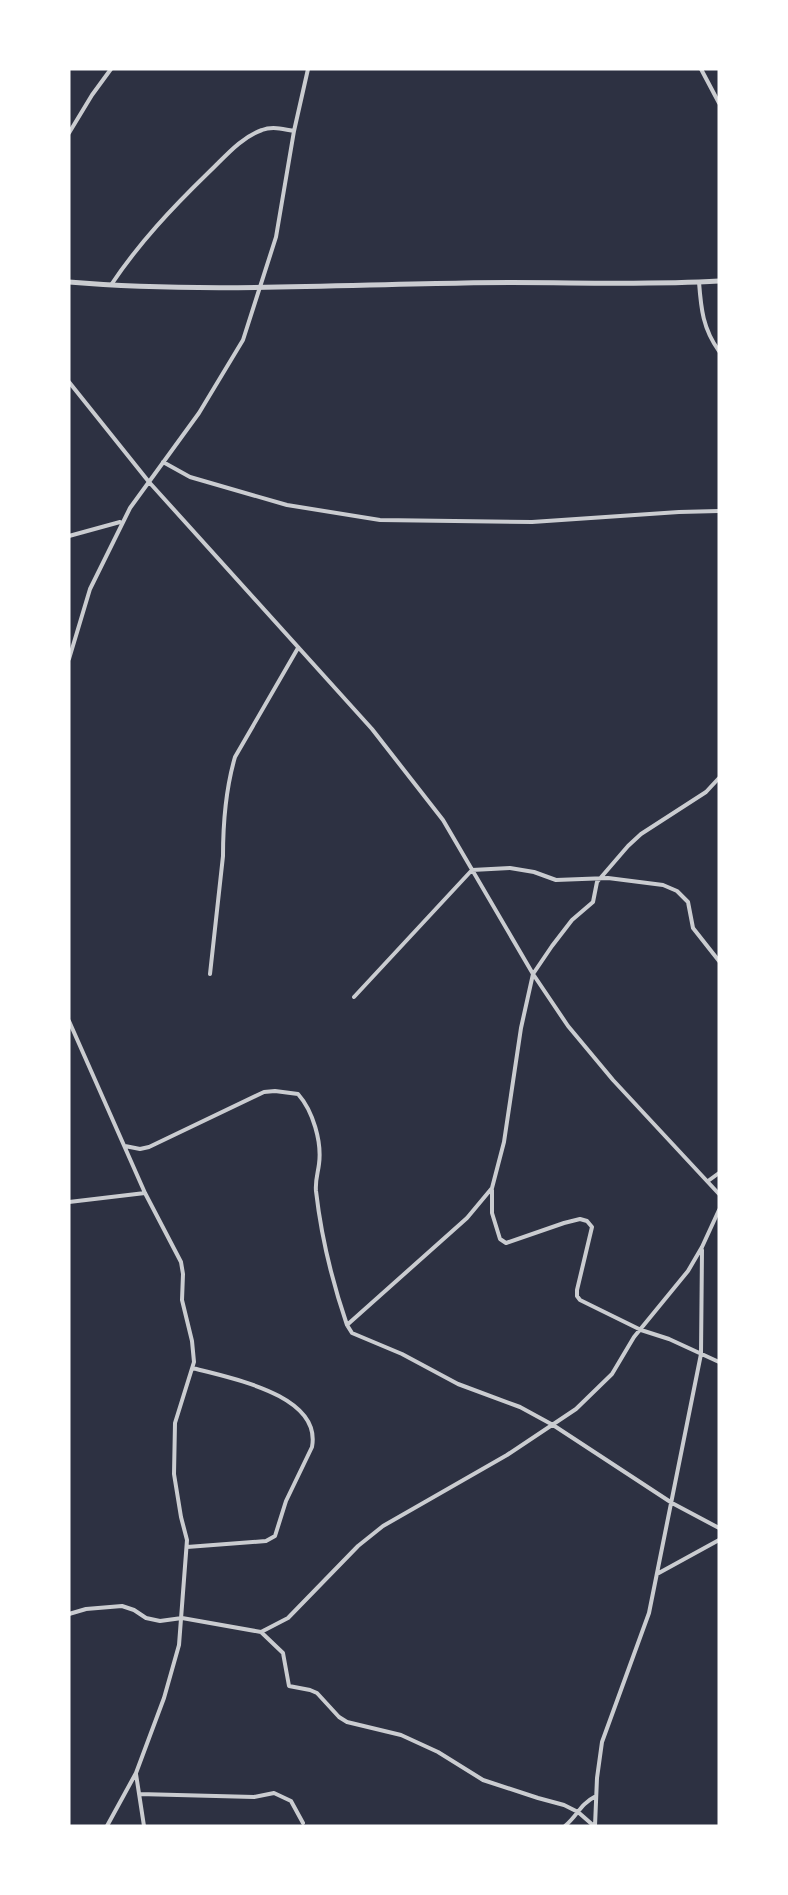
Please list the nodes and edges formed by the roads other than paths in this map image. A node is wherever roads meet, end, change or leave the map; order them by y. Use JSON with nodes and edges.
{"nodes":[{"id":1,"x":111,"y":69,"type":"edge"},
{"id":2,"x":308,"y":69,"type":"edge"},
{"id":3,"x":701,"y":69,"type":"edge"},
{"id":4,"x":719,"y":103,"type":"edge"},
{"id":5,"x":294,"y":131,"type":"junction"},
{"id":6,"x":69,"y":133,"type":"edge"},
{"id":7,"x":719,"y":281,"type":"edge"},
{"id":8,"x":69,"y":282,"type":"edge"},
{"id":9,"x":699,"y":282,"type":"junction"},
{"id":10,"x":110,"y":286,"type":"junction"},
{"id":11,"x":260,"y":288,"type":"junction"},
{"id":12,"x":719,"y":351,"type":"edge"},
{"id":13,"x":69,"y":382,"type":"edge"},
{"id":14,"x":163,"y":462,"type":"junction"},
{"id":15,"x":149,"y":482,"type":"junction"},
{"id":16,"x":719,"y":511,"type":"edge"},
{"id":17,"x":122,"y":522,"type":"junction"},
{"id":18,"x":69,"y":536,"type":"edge"},
{"id":19,"x":298,"y":648,"type":"junction"},
{"id":20,"x":69,"y":659,"type":"edge"},
{"id":21,"x":719,"y":778,"type":"edge"},
{"id":22,"x":471,"y":870,"type":"junction"},
{"id":23,"x":599,"y":878,"type":"junction"},
{"id":24,"x":719,"y":961,"type":"edge"},
{"id":25,"x":210,"y":974,"type":"dead end"},
{"id":26,"x":533,"y":974,"type":"junction"},
{"id":27,"x":354,"y":997,"type":"dead end"},
{"id":28,"x":69,"y":1021,"type":"edge"},
{"id":29,"x":124,"y":1146,"type":"junction"},
{"id":30,"x":719,"y":1173,"type":"edge"},
{"id":31,"x":708,"y":1181,"type":"junction"},
{"id":32,"x":492,"y":1188,"type":"junction"},
{"id":33,"x":145,"y":1193,"type":"junction"},
{"id":34,"x":719,"y":1194,"type":"edge"},
{"id":35,"x":69,"y":1202,"type":"edge"},
{"id":36,"x":719,"y":1210,"type":"edge"},
{"id":37,"x":702,"y":1247,"type":"junction"},
{"id":38,"x":347,"y":1325,"type":"junction"},
{"id":39,"x":641,"y":1330,"type":"junction"},
{"id":40,"x":701,"y":1354,"type":"junction"},
{"id":41,"x":719,"y":1362,"type":"edge"},
{"id":42,"x":193,"y":1368,"type":"junction"},
{"id":43,"x":553,"y":1425,"type":"junction"},
{"id":44,"x":672,"y":1503,"type":"junction"},
{"id":45,"x":719,"y":1528,"type":"edge"},
{"id":46,"x":719,"y":1540,"type":"edge"},
{"id":47,"x":187,"y":1547,"type":"junction"},
{"id":48,"x":656,"y":1574,"type":"junction"},
{"id":49,"x":69,"y":1614,"type":"edge"},
{"id":50,"x":182,"y":1618,"type":"junction"},
{"id":51,"x":261,"y":1632,"type":"junction"},
{"id":52,"x":136,"y":1773,"type":"junction"},
{"id":53,"x":139,"y":1794,"type":"junction"},
{"id":54,"x":596,"y":1796,"type":"junction"},
{"id":55,"x":578,"y":1812,"type":"junction"},
{"id":56,"x":303,"y":1823,"type":"dead end"},
{"id":57,"x":107,"y":1826,"type":"edge"},
{"id":58,"x":144,"y":1826,"type":"edge"},
{"id":59,"x":565,"y":1826,"type":"edge"}],
"edges":[{"from":1,"to":6,"type":"street"},
{"from":2,"to":5,"type":"street"},
{"from":3,"to":4,"type":"street"},
{"from":5,"to":10,"type":"street"},
{"from":5,"to":11,"type":"street"},
{"from":7,"to":9,"type":"street"},
{"from":8,"to":10,"type":"street"},
{"from":9,"to":11,"type":"street"},
{"from":9,"to":12,"type":"street"},
{"from":10,"to":11,"type":"street"},
{"from":11,"to":14,"type":"street"},
{"from":13,"to":15,"type":"street"},
{"from":14,"to":15,"type":"street"},
{"from":14,"to":16,"type":"street"},
{"from":15,"to":17,"type":"street"},
{"from":15,"to":19,"type":"street"},
{"from":17,"to":18,"type":"street"},
{"from":17,"to":20,"type":"street"},
{"from":19,"to":22,"type":"street"},
{"from":19,"to":25,"type":"street"},
{"from":21,"to":23,"type":"street"},
{"from":22,"to":23,"type":"street"},
{"from":22,"to":26,"type":"street"},
{"from":22,"to":27,"type":"street"},
{"from":23,"to":24,"type":"street"},
{"from":23,"to":26,"type":"street"},
{"from":26,"to":31,"type":"street"},
{"from":26,"to":32,"type":"street"},
{"from":28,"to":29,"type":"street"},
{"from":29,"to":33,"type":"street"},
{"from":29,"to":38,"type":"street"},
{"from":30,"to":31,"type":"street"},
{"from":31,"to":34,"type":"street"},
{"from":32,"to":38,"type":"street"},
{"from":32,"to":39,"type":"street"},
{"from":33,"to":35,"type":"street"},
{"from":33,"to":42,"type":"street"},
{"from":36,"to":37,"type":"street"},
{"from":37,"to":39,"type":"street"},
{"from":37,"to":40,"type":"street"},
{"from":38,"to":43,"type":"street"},
{"from":39,"to":40,"type":"street"},
{"from":39,"to":43,"type":"street"},
{"from":40,"to":41,"type":"street"},
{"from":40,"to":44,"type":"street"},
{"from":42,"to":47,"type":"street"},
{"from":42,"to":47,"type":"street"},
{"from":43,"to":44,"type":"street"},
{"from":43,"to":51,"type":"street"},
{"from":44,"to":45,"type":"street"},
{"from":44,"to":48,"type":"street"},
{"from":46,"to":48,"type":"street"},
{"from":47,"to":50,"type":"street"},
{"from":48,"to":54,"type":"street"},
{"from":49,"to":50,"type":"street"},
{"from":50,"to":51,"type":"street"},
{"from":50,"to":52,"type":"street"},
{"from":51,"to":55,"type":"street"},
{"from":52,"to":53,"type":"street"},
{"from":52,"to":57,"type":"street"},
{"from":53,"to":56,"type":"street"},
{"from":53,"to":58,"type":"street"},
{"from":54,"to":55,"type":"street"},
{"from":54,"to":55,"type":"street"},
{"from":55,"to":59,"type":"street"}]}
